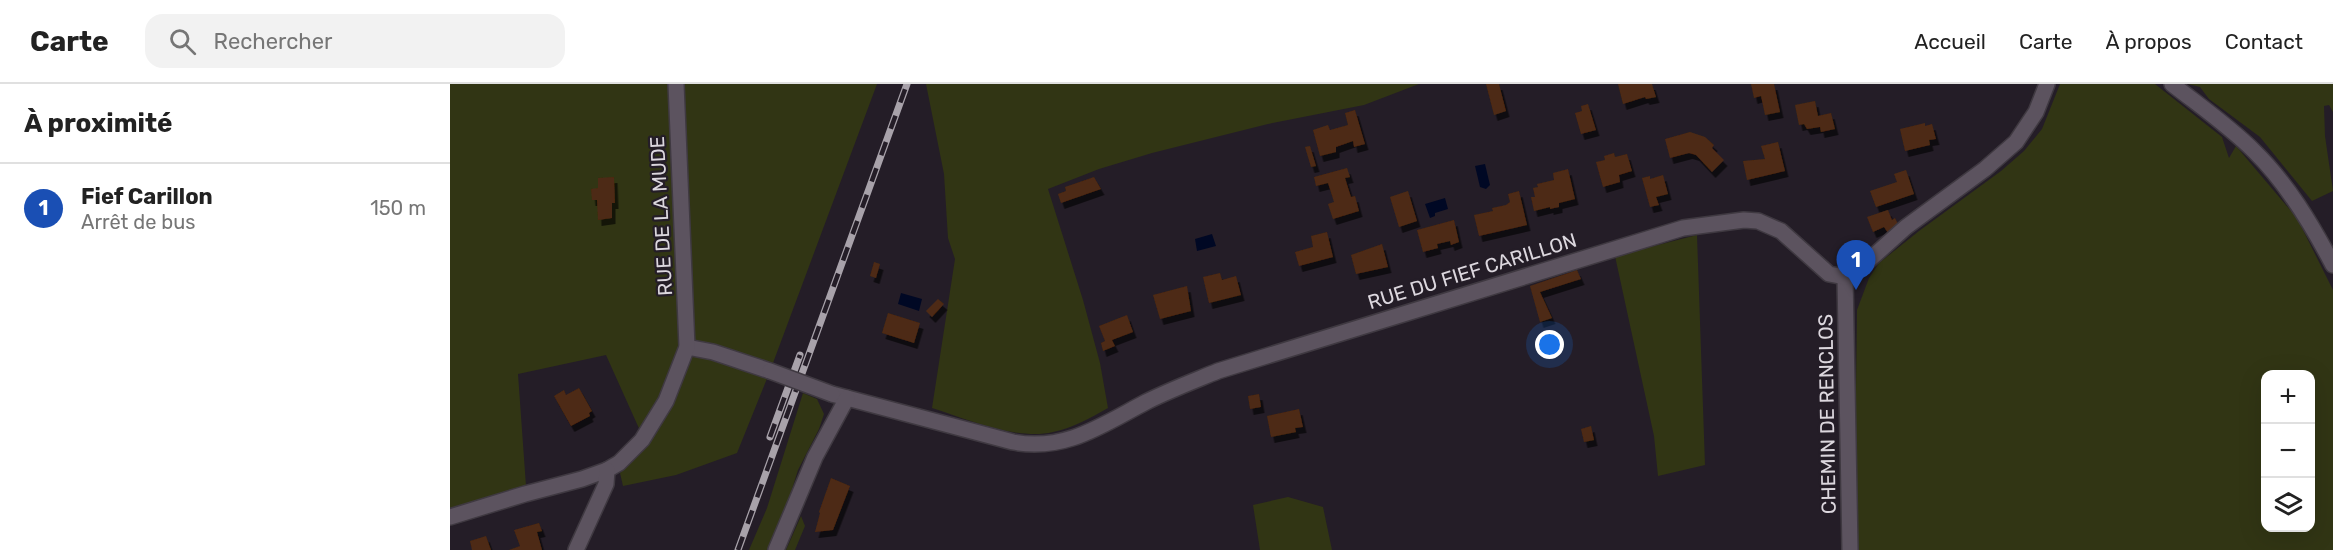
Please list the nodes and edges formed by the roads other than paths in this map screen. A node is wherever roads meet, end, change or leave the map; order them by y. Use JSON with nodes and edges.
{"nodes":[{"id":1,"x":676,"y":84,"type":"edge"},
{"id":2,"x":2047,"y":84,"type":"edge"},
{"id":3,"x":2172,"y":84,"type":"edge"},
{"id":4,"x":2333,"y":265,"type":"edge"},
{"id":5,"x":1845,"y":277,"type":"junction"},
{"id":6,"x":687,"y":346,"type":"junction"},
{"id":7,"x":847,"y":398,"type":"junction"},
{"id":8,"x":607,"y":470,"type":"junction"},
{"id":9,"x":450,"y":517,"type":"edge"},
{"id":10,"x":576,"y":550,"type":"edge"},
{"id":11,"x":776,"y":550,"type":"edge"},
{"id":12,"x":1850,"y":550,"type":"edge"}],
"edges":[{"from":1,"to":6,"type":"street","name":"RUE DE LA MUDE"},
{"from":2,"to":5,"type":"street"},
{"from":3,"to":4,"type":"street"},
{"from":5,"to":7,"type":"street","name":"RUE DU FIEF CARILLON"},
{"from":5,"to":12,"type":"street","name":"CHEMIN DE RENCLOS"},
{"from":6,"to":7,"type":"street","name":"RUE DU FIEF CARILLON","bridge":true},
{"from":6,"to":8,"type":"street"},
{"from":7,"to":11,"type":"street"},
{"from":8,"to":9,"type":"street"},
{"from":8,"to":10,"type":"street"}]}
